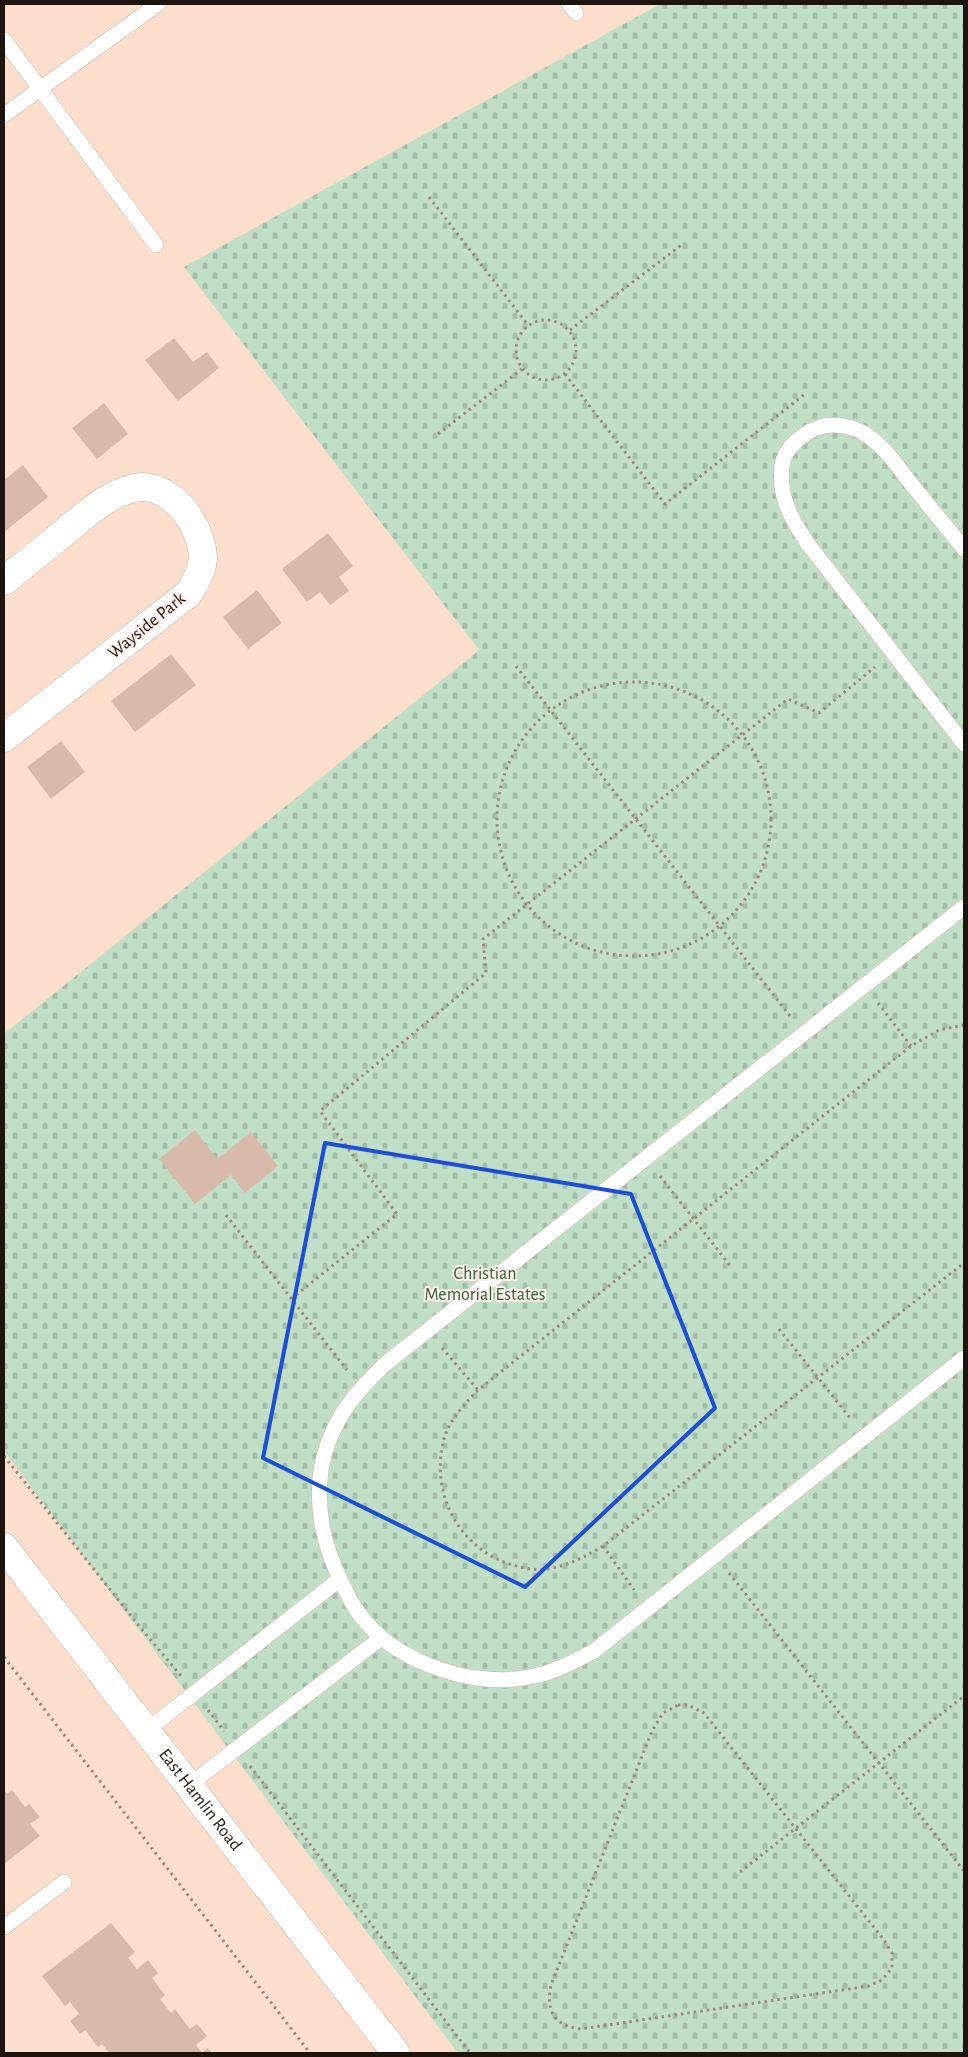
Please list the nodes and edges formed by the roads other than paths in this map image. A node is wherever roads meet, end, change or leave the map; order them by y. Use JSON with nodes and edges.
{"nodes":[{"id":1,"x":158,"y":4,"type":"edge"},
{"id":2,"x":4,"y":40,"type":"edge"},
{"id":3,"x":40,"y":89,"type":"junction"},
{"id":4,"x":4,"y":114,"type":"edge"},
{"id":5,"x":156,"y":245,"type":"dead end"},
{"id":6,"x":964,"y":549,"type":"edge"},
{"id":7,"x":4,"y":581,"type":"edge"},
{"id":8,"x":4,"y":738,"type":"edge"},
{"id":9,"x":964,"y":744,"type":"edge"},
{"id":10,"x":964,"y":907,"type":"edge"},
{"id":11,"x":964,"y":1358,"type":"edge"},
{"id":12,"x":4,"y":1547,"type":"edge"},
{"id":13,"x":340,"y":1579,"type":"junction"},
{"id":14,"x":381,"y":1638,"type":"junction"},
{"id":15,"x":146,"y":1730,"type":"junction"},
{"id":16,"x":189,"y":1785,"type":"junction"},
{"id":17,"x":64,"y":1882,"type":"dead end"},
{"id":18,"x":4,"y":1927,"type":"edge"},
{"id":19,"x":396,"y":2053,"type":"edge"}],
"edges":[{"from":1,"to":3,"type":"lane"},
{"from":2,"to":3,"type":"lane"},
{"from":3,"to":4,"type":"lane"},
{"from":3,"to":5,"type":"lane"},
{"from":6,"to":9,"type":"lane"},
{"from":7,"to":8,"type":"street","name":"Wayside Park"},
{"from":10,"to":13,"type":"lane"},
{"from":11,"to":14,"type":"lane"},
{"from":12,"to":15,"type":"street","name":"East Hamlin Road"},
{"from":13,"to":14,"type":"lane"},
{"from":13,"to":15,"type":"lane"},
{"from":14,"to":16,"type":"lane"},
{"from":15,"to":16,"type":"street","name":"East Hamlin Road"},
{"from":16,"to":19,"type":"street","name":"East Hamlin Road"},
{"from":17,"to":18,"type":"lane"}]}
